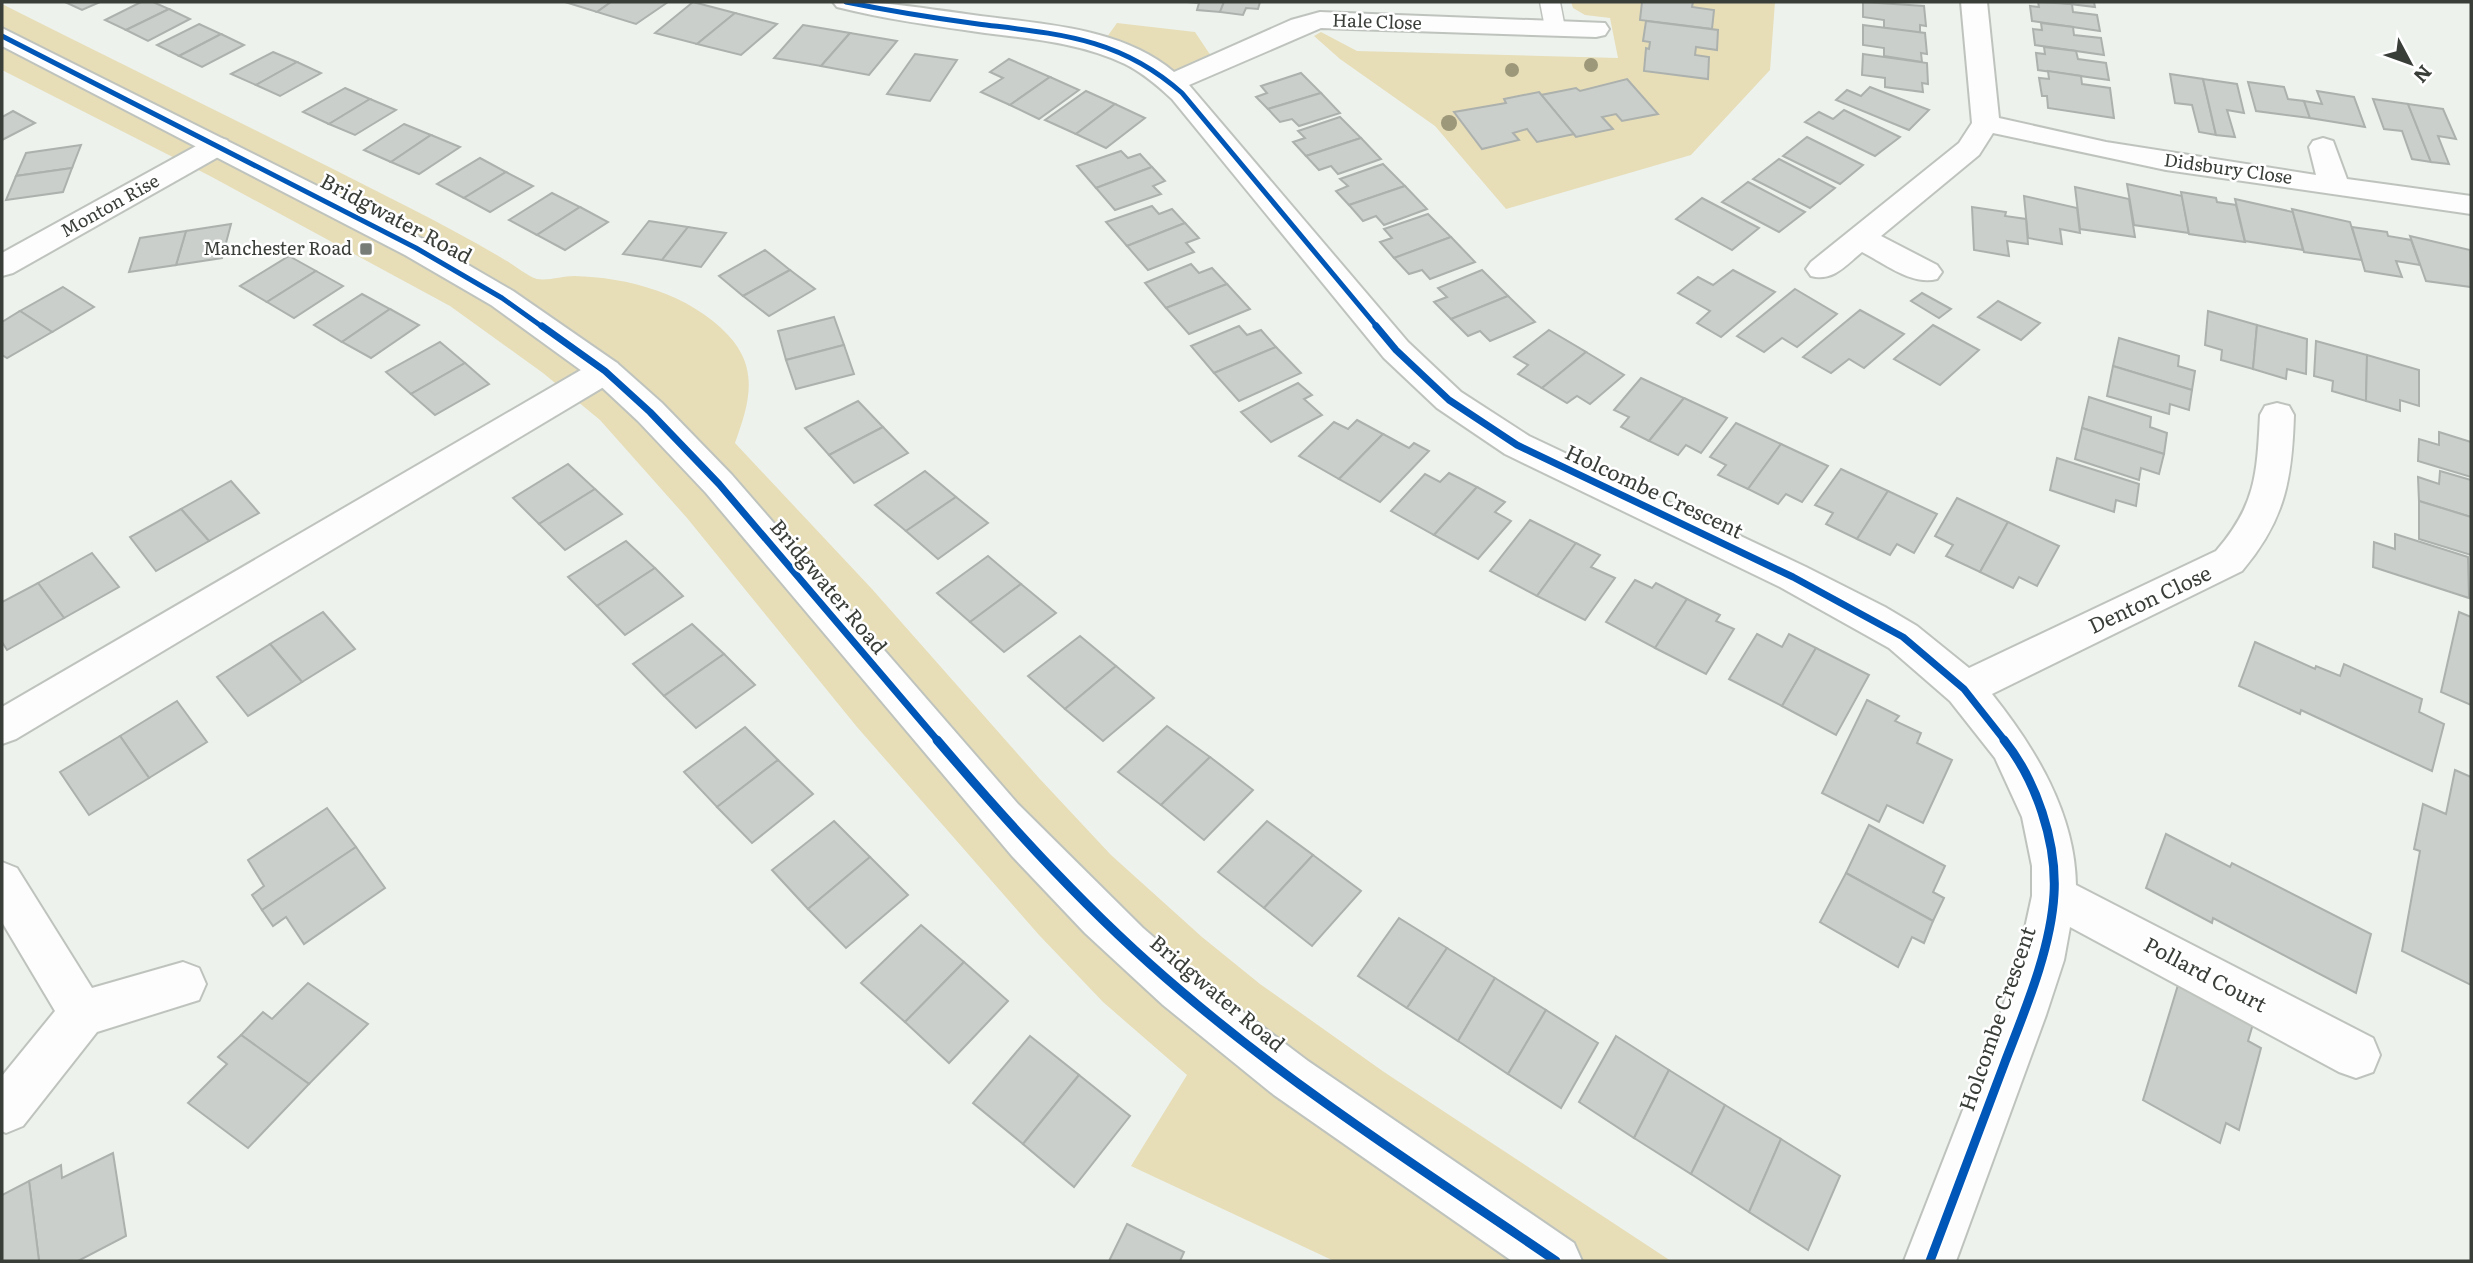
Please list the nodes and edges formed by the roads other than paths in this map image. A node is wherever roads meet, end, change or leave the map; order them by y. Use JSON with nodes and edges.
{"nodes":[{"id":1,"x":846,"y":2,"type":"edge"},
{"id":2,"x":1550,"y":2,"type":"edge"},
{"id":3,"x":1974,"y":2,"type":"edge"},
{"id":4,"x":1554,"y":28,"type":"junction"},
{"id":5,"x":1596,"y":29,"type":"dead end"},
{"id":6,"x":2,"y":36,"type":"edge"},
{"id":7,"x":1171,"y":83,"type":"junction"},
{"id":8,"x":1986,"y":123,"type":"junction"},
{"id":9,"x":217,"y":146,"type":"junction"},
{"id":10,"x":2323,"y":147,"type":"dead end"},
{"id":11,"x":2334,"y":185,"type":"junction"},
{"id":12,"x":2471,"y":205,"type":"edge"},
{"id":13,"x":1860,"y":238,"type":"junction"},
{"id":14,"x":2,"y":266,"type":"edge"},
{"id":15,"x":1822,"y":269,"type":"dead end"},
{"id":16,"x":1926,"y":272,"type":"dead end"},
{"id":17,"x":606,"y":371,"type":"junction"},
{"id":18,"x":2277,"y":415,"type":"dead end"},
{"id":19,"x":1964,"y":689,"type":"junction"},
{"id":20,"x":2,"y":727,"type":"edge"},
{"id":21,"x":2,"y":881,"type":"edge"},
{"id":22,"x":2054,"y":896,"type":"junction"},
{"id":23,"x":183,"y":984,"type":"dead end"},
{"id":24,"x":82,"y":1014,"type":"junction"},
{"id":25,"x":2356,"y":1055,"type":"dead end"},
{"id":26,"x":6,"y":1109,"type":"dead end"},
{"id":27,"x":1556,"y":1261,"type":"edge"},
{"id":28,"x":1930,"y":1261,"type":"edge"}],
"edges":[{"from":1,"to":7,"type":"street","name":"Holcombe Crescent"},
{"from":2,"to":4,"type":"lane"},
{"from":3,"to":8,"type":"street"},
{"from":4,"to":5,"type":"street","name":"Hale Close"},
{"from":4,"to":7,"type":"street","name":"Hale Close"},
{"from":6,"to":9,"type":"street","name":"Bridgwater Road"},
{"from":7,"to":19,"type":"street","name":"Holcombe Crescent"},
{"from":8,"to":11,"type":"street","name":"Didsbury Close"},
{"from":8,"to":13,"type":"street"},
{"from":9,"to":14,"type":"street","name":"Monton Rise"},
{"from":9,"to":17,"type":"street","name":"Bridgwater Road"},
{"from":10,"to":11,"type":"street"},
{"from":11,"to":12,"type":"street","name":"Didsbury Close"},
{"from":13,"to":15,"type":"street"},
{"from":13,"to":16,"type":"street"},
{"from":17,"to":20,"type":"street"},
{"from":17,"to":27,"type":"street","name":"Bridgwater Road"},
{"from":18,"to":19,"type":"street","name":"Denton Close"},
{"from":19,"to":22,"type":"street","name":"Holcombe Crescent"},
{"from":21,"to":24,"type":"street"},
{"from":22,"to":25,"type":"street","name":"Pollard Court"},
{"from":22,"to":28,"type":"street","name":"Holcombe Crescent"},
{"from":23,"to":24,"type":"street"},
{"from":24,"to":26,"type":"street"}]}
